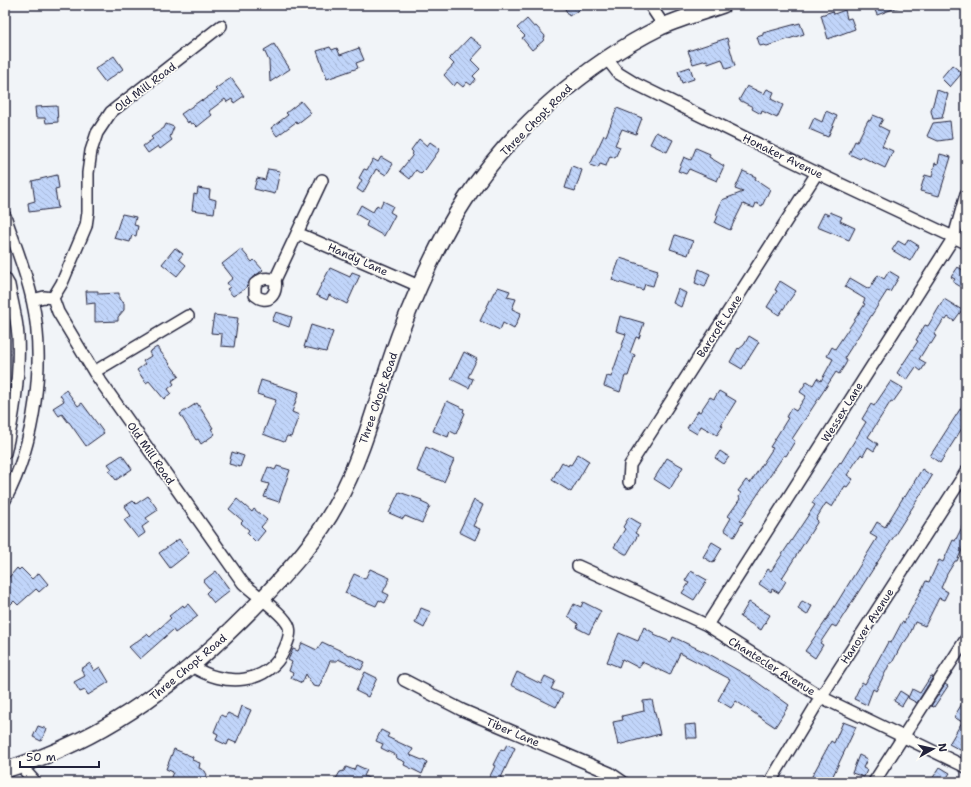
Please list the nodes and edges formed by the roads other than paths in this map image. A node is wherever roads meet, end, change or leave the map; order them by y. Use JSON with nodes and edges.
{"nodes":[{"id":1,"x":650,"y":5,"type":"edge"},
{"id":2,"x":724,"y":5,"type":"edge"},
{"id":3,"x":221,"y":26,"type":"dead end"},
{"id":4,"x":664,"y":26,"type":"junction"},
{"id":5,"x":607,"y":59,"type":"junction"},
{"id":6,"x":817,"y":173,"type":"junction"},
{"id":7,"x":322,"y":180,"type":"dead end"},
{"id":8,"x":966,"y":194,"type":"edge"},
{"id":9,"x":5,"y":216,"type":"edge"},
{"id":10,"x":297,"y":233,"type":"junction"},
{"id":11,"x":954,"y":237,"type":"junction"},
{"id":12,"x":966,"y":242,"type":"edge"},
{"id":13,"x":26,"y":279,"type":"junction"},
{"id":14,"x":275,"y":280,"type":"dead end"},
{"id":15,"x":7,"y":281,"type":"edge"},
{"id":16,"x":419,"y":286,"type":"junction"},
{"id":17,"x":53,"y":298,"type":"junction"},
{"id":18,"x":32,"y":300,"type":"junction"},
{"id":19,"x":188,"y":316,"type":"dead end"},
{"id":20,"x":94,"y":372,"type":"junction"},
{"id":21,"x":5,"y":453,"type":"edge"},
{"id":22,"x":966,"y":472,"type":"edge"},
{"id":23,"x":629,"y":482,"type":"dead end"},
{"id":24,"x":5,"y":500,"type":"edge"},
{"id":25,"x":578,"y":566,"type":"dead end"},
{"id":26,"x":261,"y":600,"type":"junction"},
{"id":27,"x":707,"y":625,"type":"junction"},
{"id":28,"x":966,"y":639,"type":"edge"},
{"id":29,"x":192,"y":666,"type":"junction"},
{"id":30,"x":404,"y":680,"type":"dead end"},
{"id":31,"x":821,"y":697,"type":"junction"},
{"id":32,"x":904,"y":737,"type":"junction"},
{"id":33,"x":20,"y":765,"type":"junction"},
{"id":34,"x":966,"y":767,"type":"edge"},
{"id":35,"x":5,"y":770,"type":"edge"},
{"id":36,"x":35,"y":782,"type":"edge"},
{"id":37,"x":623,"y":782,"type":"edge"},
{"id":38,"x":770,"y":782,"type":"edge"},
{"id":39,"x":874,"y":782,"type":"edge"}],
"edges":[{"from":1,"to":4,"type":"street"},
{"from":2,"to":4,"type":"main road","name":"Three Chopt Road"},
{"from":3,"to":17,"type":"street","name":"Old Mill Road"},
{"from":4,"to":5,"type":"main road","name":"Three Chopt Road"},
{"from":5,"to":6,"type":"street","name":"Honaker Avenue"},
{"from":5,"to":16,"type":"main road","name":"Three Chopt Road"},
{"from":6,"to":11,"type":"street","name":"Honaker Avenue"},
{"from":6,"to":23,"type":"street","name":"Barcroft Lane"},
{"from":7,"to":10,"type":"street"},
{"from":8,"to":11,"type":"street","name":"Wessex Lane"},
{"from":9,"to":13,"type":"street"},
{"from":10,"to":14,"type":"street"},
{"from":10,"to":16,"type":"street","name":"Handy Lane"},
{"from":11,"to":12,"type":"street","name":"Honaker Avenue"},
{"from":11,"to":27,"type":"street","name":"Wessex Lane"},
{"from":13,"to":15,"type":"street"},
{"from":13,"to":18,"type":"street"},
{"from":15,"to":21,"type":"street"},
{"from":16,"to":26,"type":"main road","name":"Three Chopt Road"},
{"from":17,"to":18,"type":"street"},
{"from":17,"to":20,"type":"street","name":"Old Mill Road"},
{"from":18,"to":24,"type":"street"},
{"from":19,"to":20,"type":"street"},
{"from":20,"to":26,"type":"street","name":"Old Mill Road"},
{"from":22,"to":31,"type":"street","name":"Hanover Avenue"},
{"from":25,"to":27,"type":"street","name":"Chantecler Avenue"},
{"from":26,"to":29,"type":"main road","name":"Three Chopt Road"},
{"from":26,"to":29,"type":"street","name":"Old Mill Road"},
{"from":27,"to":31,"type":"street","name":"Chantecler Avenue"},
{"from":28,"to":32,"type":"street"},
{"from":29,"to":33,"type":"main road","name":"Three Chopt Road"},
{"from":30,"to":37,"type":"street","name":"Tiber Lane"},
{"from":31,"to":32,"type":"street","name":"Chantecler Avenue"},
{"from":31,"to":38,"type":"street","name":"Hanover Avenue"},
{"from":32,"to":34,"type":"street","name":"Chantecler Avenue"},
{"from":32,"to":39,"type":"street"},
{"from":33,"to":35,"type":"main road","name":"Three Chopt Road"},
{"from":33,"to":36,"type":"street"}]}
